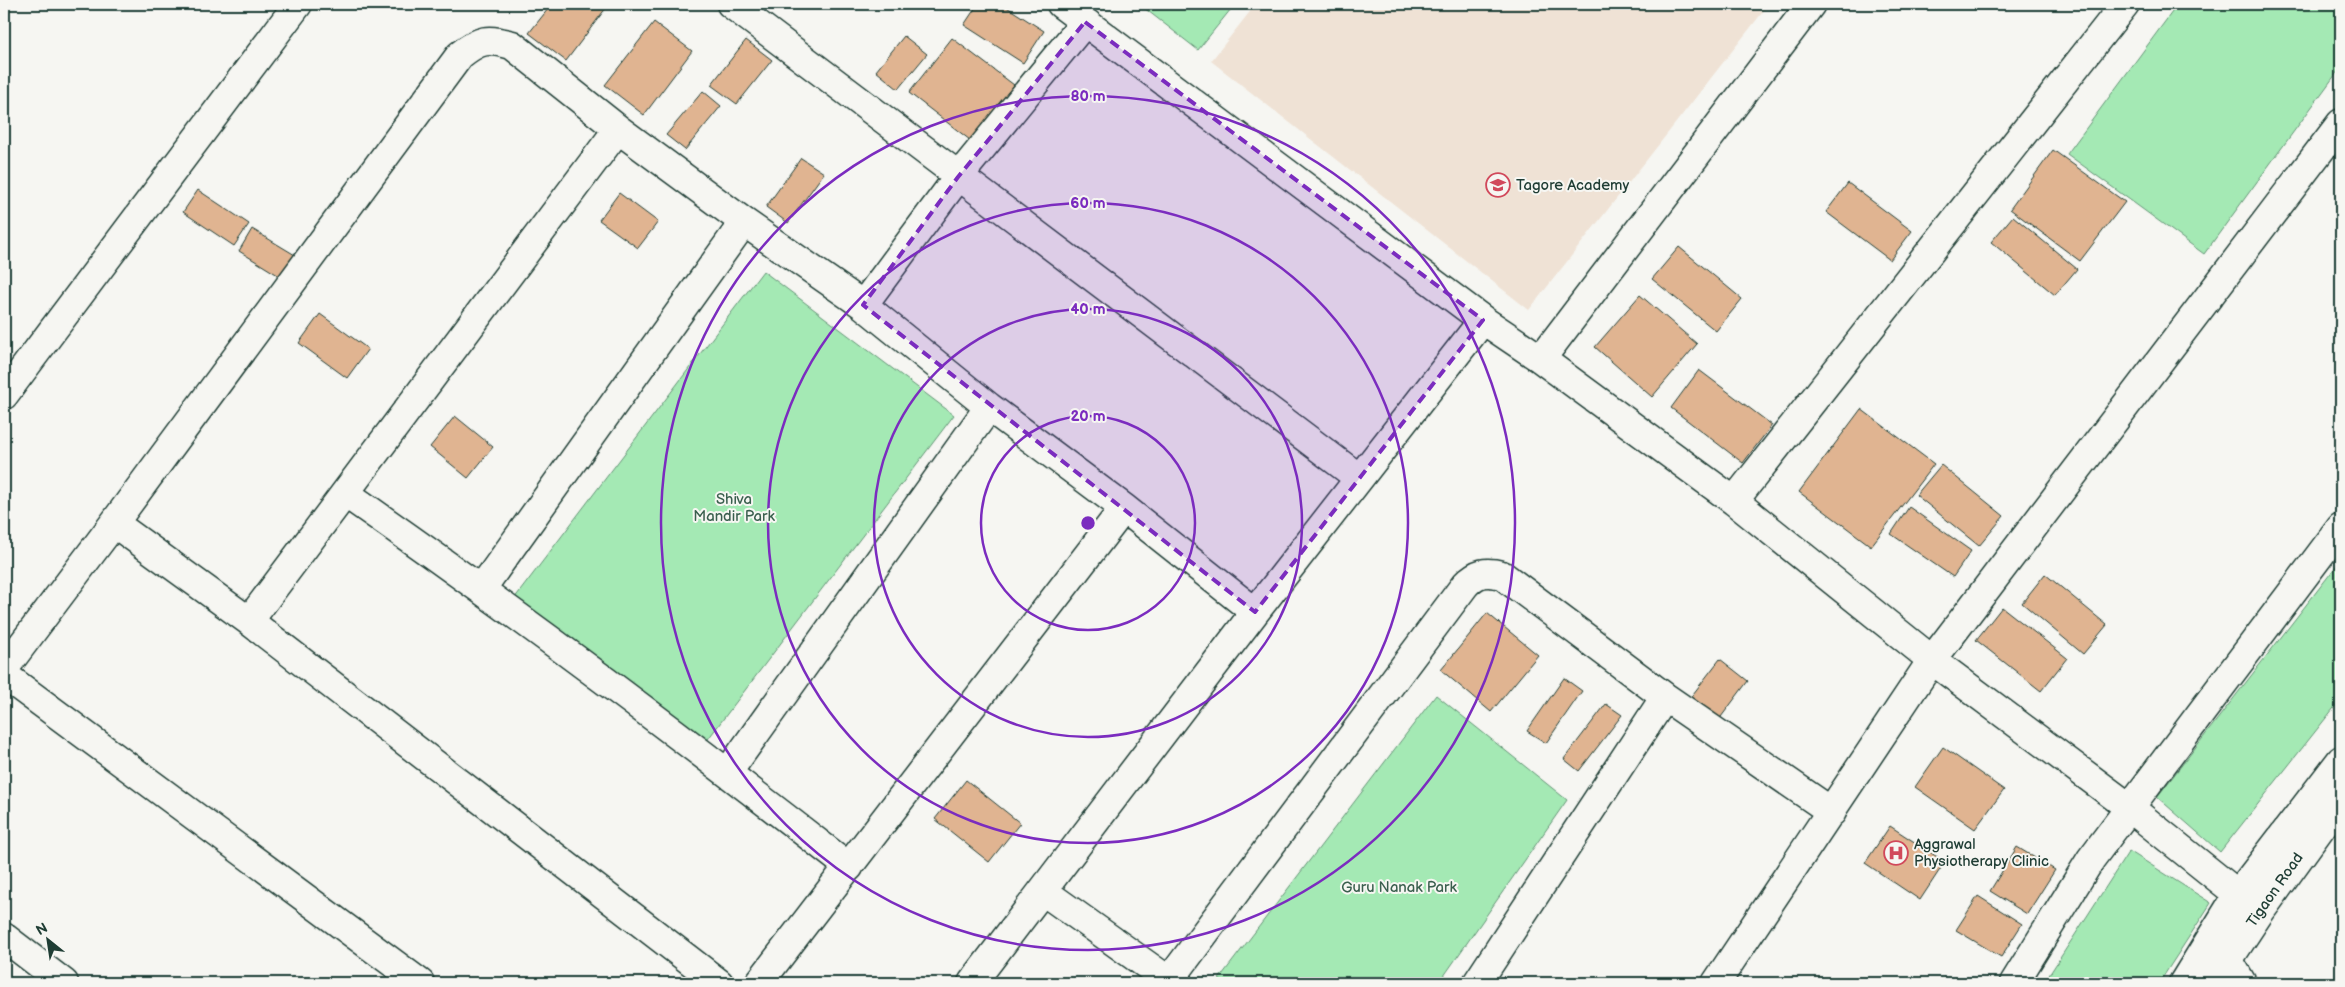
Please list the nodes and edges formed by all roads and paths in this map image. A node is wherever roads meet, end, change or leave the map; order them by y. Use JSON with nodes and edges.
{"nodes":[{"id":1,"x":298,"y":4,"type":"edge"},
{"id":2,"x":731,"y":4,"type":"edge"},
{"id":3,"x":1060,"y":4,"type":"edge"},
{"id":4,"x":1811,"y":4,"type":"edge"},
{"id":5,"x":2125,"y":4,"type":"edge"},
{"id":6,"x":1085,"y":22,"type":"junction"},
{"id":7,"x":2341,"y":122,"type":"edge"},
{"id":8,"x":618,"y":130,"type":"junction"},
{"id":9,"x":958,"y":177,"type":"junction"},
{"id":10,"x":744,"y":222,"type":"junction"},
{"id":11,"x":863,"y":305,"type":"junction"},
{"id":12,"x":1483,"y":320,"type":"junction"},
{"id":13,"x":1541,"y":359,"type":"junction"},
{"id":14,"x":4,"y":395,"type":"edge"},
{"id":15,"x":989,"y":407,"type":"junction"},
{"id":16,"x":1359,"y":478,"type":"junction"},
{"id":17,"x":344,"y":493,"type":"junction"},
{"id":18,"x":1734,"y":501,"type":"junction"},
{"id":19,"x":1124,"y":508,"type":"junction"},
{"id":20,"x":114,"y":523,"type":"junction"},
{"id":21,"x":2341,"y":527,"type":"edge"},
{"id":22,"x":482,"y":588,"type":"junction"},
{"id":23,"x":1255,"y":612,"type":"junction"},
{"id":24,"x":249,"y":621,"type":"junction"},
{"id":25,"x":1932,"y":660,"type":"junction"},
{"id":26,"x":4,"y":668,"type":"edge"},
{"id":27,"x":4,"y":675,"type":"edge"},
{"id":28,"x":1665,"y":697,"type":"junction"},
{"id":29,"x":2341,"y":760,"type":"edge"},
{"id":30,"x":728,"y":772,"type":"junction"},
{"id":31,"x":2341,"y":800,"type":"edge"},
{"id":32,"x":2130,"y":808,"type":"junction"},
{"id":33,"x":1832,"y":812,"type":"junction"},
{"id":34,"x":849,"y":867,"type":"junction"},
{"id":35,"x":1043,"y":891,"type":"junction"},
{"id":36,"x":2238,"y":894,"type":"junction"},
{"id":37,"x":2260,"y":912,"type":"junction"},
{"id":38,"x":4,"y":938,"type":"edge"},
{"id":39,"x":2228,"y":959,"type":"junction"},
{"id":40,"x":1170,"y":982,"type":"edge"},
{"id":41,"x":64,"y":983,"type":"edge"},
{"id":42,"x":420,"y":983,"type":"edge"},
{"id":43,"x":719,"y":983,"type":"edge"},
{"id":44,"x":758,"y":983,"type":"edge"},
{"id":45,"x":972,"y":983,"type":"edge"},
{"id":46,"x":1477,"y":983,"type":"edge"},
{"id":47,"x":1716,"y":983,"type":"edge"},
{"id":48,"x":2014,"y":983,"type":"edge"},
{"id":49,"x":2183,"y":983,"type":"edge"},
{"id":50,"x":2213,"y":983,"type":"edge"},
{"id":51,"x":2242,"y":983,"type":"edge"}],
"edges":[{"from":1,"to":14,"type":"street"},
{"from":2,"to":9,"type":"street"},
{"from":3,"to":6,"type":"street"},
{"from":4,"to":13,"type":"street"},
{"from":5,"to":18,"type":"street"},
{"from":6,"to":9,"type":"street"},
{"from":6,"to":12,"type":"street"},
{"from":7,"to":25,"type":"street"},
{"from":8,"to":10,"type":"street"},
{"from":8,"to":17,"type":"street"},
{"from":8,"to":20,"type":"street"},
{"from":9,"to":11,"type":"street"},
{"from":9,"to":16,"type":"street"},
{"from":10,"to":11,"type":"street"},
{"from":10,"to":22,"type":"street"},
{"from":11,"to":15,"type":"street"},
{"from":12,"to":13,"type":"street"},
{"from":12,"to":16,"type":"street"},
{"from":13,"to":18,"type":"street"},
{"from":15,"to":19,"type":"street"},
{"from":15,"to":30,"type":"street"},
{"from":16,"to":23,"type":"street"},
{"from":17,"to":22,"type":"street"},
{"from":17,"to":24,"type":"street"},
{"from":18,"to":25,"type":"street"},
{"from":19,"to":23,"type":"street"},
{"from":19,"to":34,"type":"street"},
{"from":20,"to":24,"type":"street"},
{"from":20,"to":26,"type":"street"},
{"from":21,"to":32,"type":"street"},
{"from":22,"to":30,"type":"street"},
{"from":23,"to":35,"type":"street"},
{"from":24,"to":43,"type":"street"},
{"from":25,"to":32,"type":"street"},
{"from":25,"to":33,"type":"street"},
{"from":27,"to":42,"type":"street"},
{"from":28,"to":33,"type":"street"},
{"from":28,"to":40,"type":"street"},
{"from":28,"to":46,"type":"street"},
{"from":29,"to":36,"type":"street"},
{"from":30,"to":34,"type":"street"},
{"from":31,"to":37,"type":"street","name":"Tigaon Road"},
{"from":32,"to":36,"type":"street"},
{"from":32,"to":48,"type":"street"},
{"from":33,"to":47,"type":"street"},
{"from":34,"to":44,"type":"street"},
{"from":35,"to":40,"type":"street"},
{"from":35,"to":45,"type":"street"},
{"from":36,"to":37,"type":"street"},
{"from":36,"to":49,"type":"street"},
{"from":37,"to":39,"type":"street","name":"Tigaon Road"},
{"from":38,"to":41,"type":"street"},
{"from":39,"to":50,"type":"street","name":"Tigaon Road"},
{"from":39,"to":51,"type":"street"}]}
